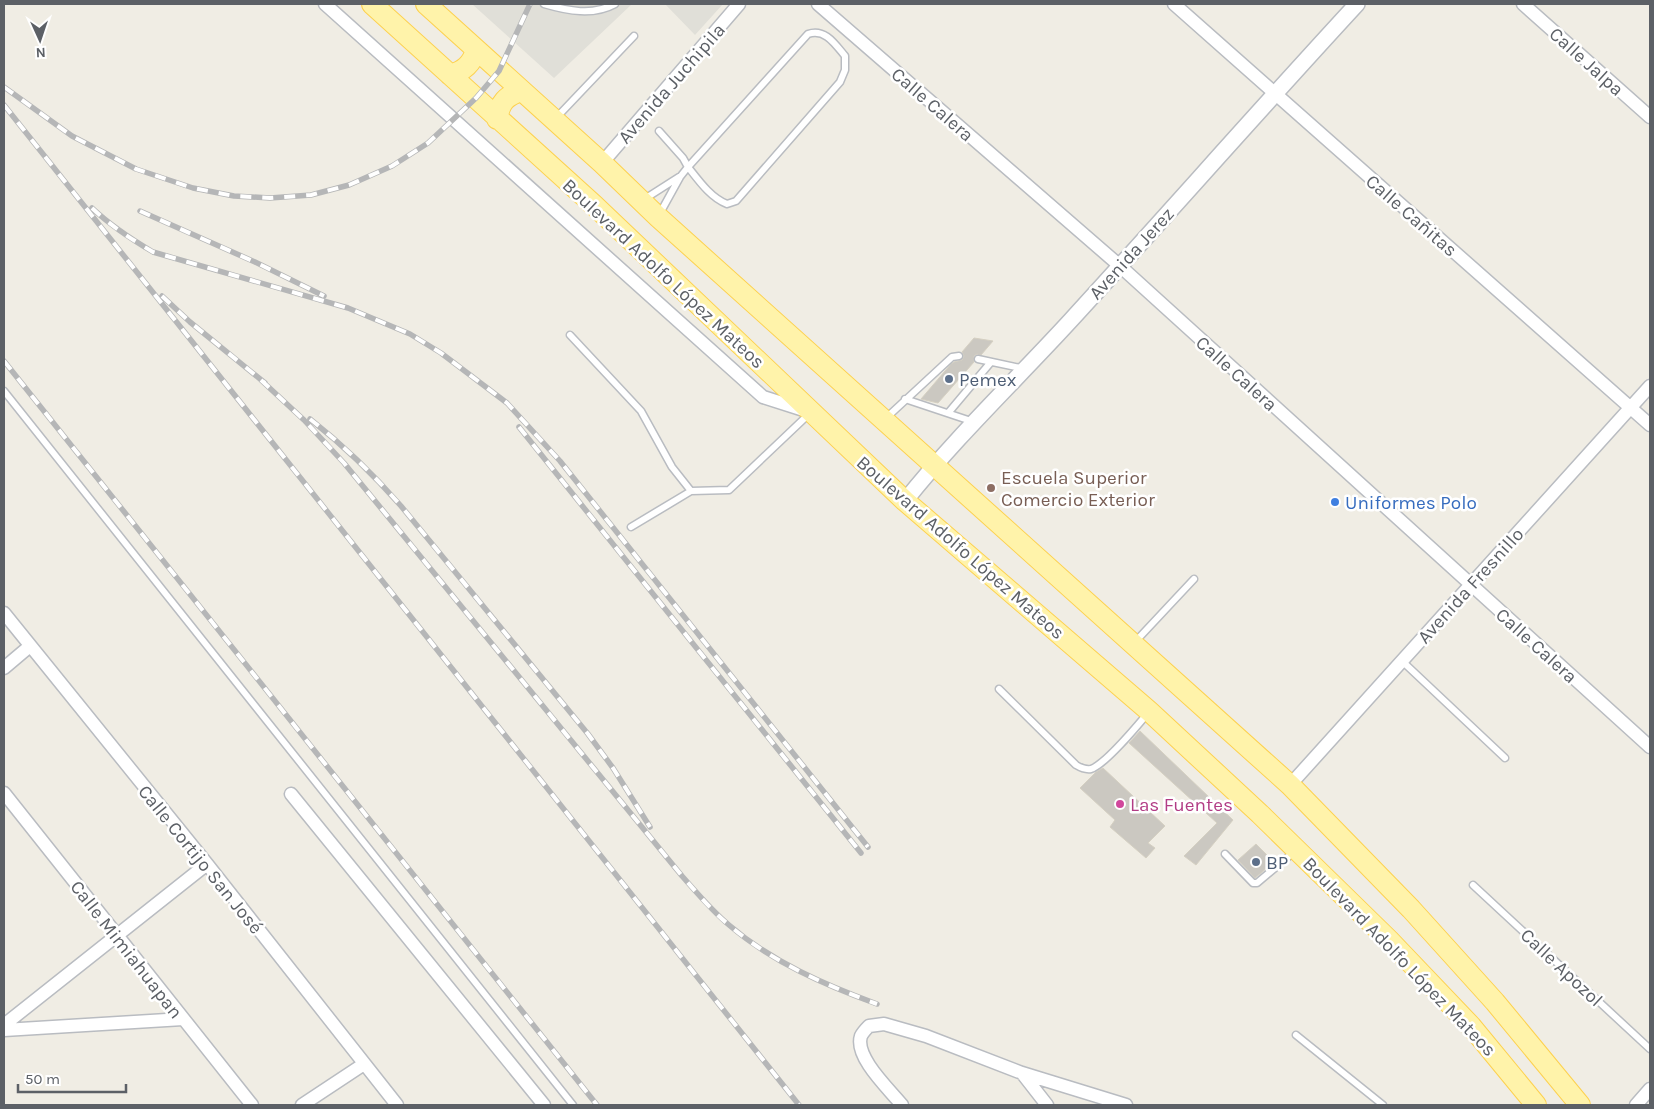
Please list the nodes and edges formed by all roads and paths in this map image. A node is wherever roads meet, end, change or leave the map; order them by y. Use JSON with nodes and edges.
{"nodes":[{"id":1,"x":324,"y":4,"type":"edge"},
{"id":2,"x":372,"y":4,"type":"edge"},
{"id":3,"x":544,"y":4,"type":"edge"},
{"id":4,"x":615,"y":4,"type":"edge"},
{"id":5,"x":739,"y":4,"type":"edge"},
{"id":6,"x":818,"y":4,"type":"edge"},
{"id":7,"x":1174,"y":4,"type":"edge"},
{"id":8,"x":1357,"y":4,"type":"edge"},
{"id":9,"x":1524,"y":4,"type":"edge"},
{"id":10,"x":434,"y":8,"type":"edge"},
{"id":11,"x":634,"y":36,"type":"dead end"},
{"id":12,"x":476,"y":50,"type":"junction"},
{"id":13,"x":450,"y":75,"type":"junction"},
{"id":14,"x":521,"y":91,"type":"junction"},
{"id":15,"x":1274,"y":93,"type":"junction"},
{"id":16,"x":1650,"y":117,"type":"edge"},
{"id":17,"x":498,"y":119,"type":"junction"},
{"id":18,"x":554,"y":120,"type":"junction"},
{"id":19,"x":659,"y":131,"type":"dead end"},
{"id":20,"x":602,"y":163,"type":"junction"},
{"id":21,"x":688,"y":167,"type":"junction"},
{"id":22,"x":680,"y":177,"type":"junction"},
{"id":23,"x":641,"y":200,"type":"junction"},
{"id":24,"x":658,"y":217,"type":"junction"},
{"id":25,"x":1120,"y":266,"type":"junction"},
{"id":26,"x":570,"y":335,"type":"dead end"},
{"id":27,"x":959,"y":356,"type":"dead end"},
{"id":28,"x":978,"y":358,"type":"dead end"},
{"id":29,"x":992,"y":362,"type":"junction"},
{"id":30,"x":1026,"y":369,"type":"junction"},
{"id":31,"x":1650,"y":386,"type":"edge"},
{"id":32,"x":4,"y":391,"type":"edge"},
{"id":33,"x":905,"y":399,"type":"junction"},
{"id":34,"x":1631,"y":408,"type":"junction"},
{"id":35,"x":811,"y":412,"type":"junction"},
{"id":36,"x":948,"y":412,"type":"junction"},
{"id":37,"x":884,"y":420,"type":"junction"},
{"id":38,"x":976,"y":422,"type":"junction"},
{"id":39,"x":1650,"y":425,"type":"edge"},
{"id":40,"x":934,"y":466,"type":"junction"},
{"id":41,"x":691,"y":491,"type":"junction"},
{"id":42,"x":905,"y":501,"type":"junction"},
{"id":43,"x":631,"y":527,"type":"dead end"},
{"id":44,"x":1194,"y":579,"type":"dead end"},
{"id":45,"x":1470,"y":585,"type":"junction"},
{"id":46,"x":4,"y":613,"type":"edge"},
{"id":47,"x":1133,"y":644,"type":"junction"},
{"id":48,"x":30,"y":646,"type":"junction"},
{"id":49,"x":1402,"y":661,"type":"junction"},
{"id":50,"x":4,"y":668,"type":"edge"},
{"id":51,"x":999,"y":690,"type":"dead end"},
{"id":52,"x":1149,"y":711,"type":"junction"},
{"id":53,"x":1650,"y":747,"type":"edge"},
{"id":54,"x":1505,"y":758,"type":"dead end"},
{"id":55,"x":1290,"y":785,"type":"junction"},
{"id":56,"x":4,"y":793,"type":"edge"},
{"id":57,"x":291,"y":794,"type":"dead end"},
{"id":58,"x":1297,"y":849,"type":"junction"},
{"id":59,"x":1225,"y":854,"type":"dead end"},
{"id":60,"x":206,"y":864,"type":"junction"},
{"id":61,"x":1473,"y":885,"type":"dead end"},
{"id":62,"x":116,"y":935,"type":"junction"},
{"id":63,"x":183,"y":1019,"type":"junction"},
{"id":64,"x":4,"y":1024,"type":"edge"},
{"id":65,"x":4,"y":1030,"type":"edge"},
{"id":66,"x":1296,"y":1034,"type":"dead end"},
{"id":67,"x":1650,"y":1049,"type":"edge"},
{"id":68,"x":364,"y":1064,"type":"junction"},
{"id":69,"x":1022,"y":1072,"type":"junction"},
{"id":70,"x":1650,"y":1089,"type":"edge"},
{"id":71,"x":252,"y":1105,"type":"edge"},
{"id":72,"x":302,"y":1105,"type":"edge"},
{"id":73,"x":397,"y":1105,"type":"edge"},
{"id":74,"x":544,"y":1105,"type":"edge"},
{"id":75,"x":573,"y":1105,"type":"edge"},
{"id":76,"x":902,"y":1105,"type":"edge"},
{"id":77,"x":1047,"y":1105,"type":"edge"},
{"id":78,"x":1126,"y":1105,"type":"edge"},
{"id":79,"x":1383,"y":1105,"type":"edge"},
{"id":80,"x":1536,"y":1105,"type":"edge"},
{"id":81,"x":1580,"y":1105,"type":"edge"},
{"id":82,"x":1636,"y":1105,"type":"edge"}],
"edges":[{"from":1,"to":35,"type":"street"},
{"from":2,"to":13,"type":"main road","name":"Boulevard Adolfo López Mateos"},
{"from":3,"to":4,"type":"lane"},
{"from":5,"to":20,"type":"street","name":"Avenida Juchipila"},
{"from":6,"to":25,"type":"street","name":"Calle Calera"},
{"from":7,"to":15,"type":"street","name":"Calle Cañitas"},
{"from":8,"to":15,"type":"street","name":"Avenida Jerez"},
{"from":9,"to":16,"type":"street","name":"Calle Jalpa"},
{"from":10,"to":12,"type":"main road","name":"Boulevard Adolfo López Mateos"},
{"from":11,"to":18,"type":"lane"},
{"from":12,"to":13,"type":"main road"},
{"from":12,"to":14,"type":"main road","name":"Boulevard Adolfo López Mateos"},
{"from":13,"to":17,"type":"main road","name":"Boulevard Adolfo López Mateos"},
{"from":14,"to":17,"type":"main road"},
{"from":14,"to":18,"type":"main road","name":"Boulevard Adolfo López Mateos"},
{"from":15,"to":25,"type":"street","name":"Avenida Jerez"},
{"from":15,"to":34,"type":"street","name":"Calle Cañitas"},
{"from":17,"to":35,"type":"main road","name":"Boulevard Adolfo López Mateos"},
{"from":18,"to":20,"type":"main road","name":"Boulevard Adolfo López Mateos"},
{"from":19,"to":21,"type":"lane"},
{"from":20,"to":23,"type":"main road","name":"Boulevard Adolfo López Mateos"},
{"from":21,"to":21,"type":"lane"},
{"from":21,"to":22,"type":"lane"},
{"from":22,"to":23,"type":"lane"},
{"from":22,"to":24,"type":"lane"},
{"from":23,"to":24,"type":"main road","name":"Boulevard Adolfo López Mateos"},
{"from":24,"to":37,"type":"main road","name":"Boulevard Adolfo López Mateos"},
{"from":25,"to":30,"type":"street","name":"Avenida Jerez"},
{"from":25,"to":45,"type":"street","name":"Calle Calera"},
{"from":26,"to":41,"type":"lane"},
{"from":27,"to":33,"type":"lane"},
{"from":28,"to":29,"type":"lane"},
{"from":29,"to":30,"type":"lane"},
{"from":29,"to":36,"type":"lane"},
{"from":30,"to":38,"type":"street","name":"Avenida Jerez"},
{"from":31,"to":34,"type":"street","name":"Avenida Fresnillo"},
{"from":32,"to":75,"type":"lane"},
{"from":33,"to":36,"type":"lane"},
{"from":33,"to":37,"type":"lane"},
{"from":34,"to":39,"type":"street","name":"Calle Cañitas"},
{"from":34,"to":45,"type":"street","name":"Avenida Fresnillo"},
{"from":35,"to":41,"type":"lane"},
{"from":35,"to":42,"type":"main road","name":"Boulevard Adolfo López Mateos"},
{"from":36,"to":38,"type":"lane"},
{"from":37,"to":40,"type":"main road","name":"Boulevard Adolfo López Mateos"},
{"from":38,"to":40,"type":"street","name":"Avenida Jerez"},
{"from":40,"to":42,"type":"street","name":"Avenida Jerez"},
{"from":40,"to":47,"type":"main road","name":"Boulevard Adolfo López Mateos"},
{"from":41,"to":43,"type":"lane"},
{"from":42,"to":52,"type":"main road","name":"Boulevard Adolfo López Mateos"},
{"from":44,"to":47,"type":"lane"},
{"from":45,"to":49,"type":"street","name":"Avenida Fresnillo"},
{"from":45,"to":53,"type":"street","name":"Calle Calera"},
{"from":46,"to":48,"type":"street","name":"Calle Cortijo San José"},
{"from":47,"to":55,"type":"main road","name":"Boulevard Adolfo López Mateos"},
{"from":48,"to":50,"type":"street"},
{"from":48,"to":60,"type":"street","name":"Calle Cortijo San José"},
{"from":49,"to":54,"type":"lane"},
{"from":49,"to":55,"type":"street","name":"Avenida Fresnillo"},
{"from":51,"to":52,"type":"lane"},
{"from":52,"to":58,"type":"main road","name":"Boulevard Adolfo López Mateos"},
{"from":55,"to":81,"type":"main road","name":"Boulevard Adolfo López Mateos"},
{"from":56,"to":62,"type":"street","name":"Calle Mimiahuapan"},
{"from":57,"to":74,"type":"street"},
{"from":58,"to":59,"type":"lane"},
{"from":58,"to":80,"type":"main road","name":"Boulevard Adolfo López Mateos"},
{"from":60,"to":62,"type":"street"},
{"from":60,"to":68,"type":"street","name":"Calle Cortijo San José"},
{"from":61,"to":67,"type":"lane","name":"Calle Apozol"},
{"from":62,"to":63,"type":"street","name":"Calle Mimiahuapan"},
{"from":62,"to":64,"type":"street"},
{"from":63,"to":65,"type":"street"},
{"from":63,"to":71,"type":"street","name":"Calle Mimiahuapan"},
{"from":66,"to":79,"type":"lane"},
{"from":68,"to":72,"type":"street"},
{"from":68,"to":73,"type":"street","name":"Calle Cortijo San José"},
{"from":69,"to":76,"type":"street"},
{"from":69,"to":77,"type":"street"},
{"from":69,"to":78,"type":"street"},
{"from":70,"to":82,"type":"street"}]}
